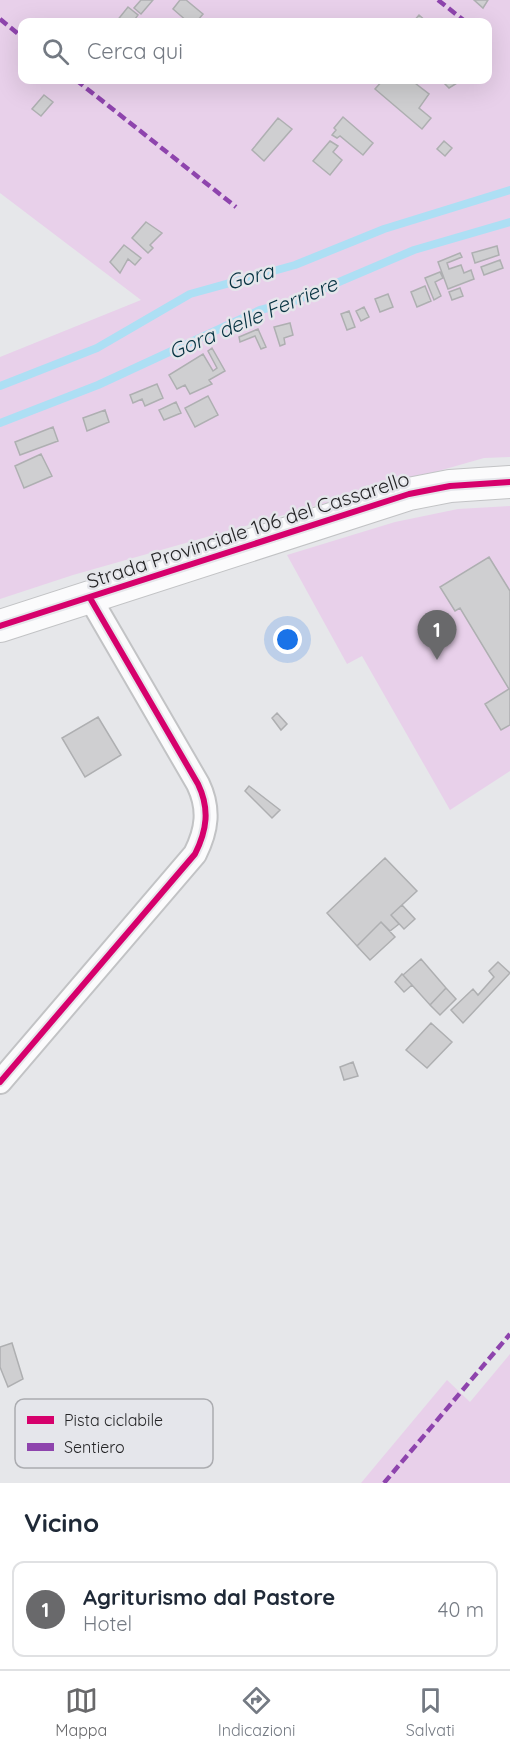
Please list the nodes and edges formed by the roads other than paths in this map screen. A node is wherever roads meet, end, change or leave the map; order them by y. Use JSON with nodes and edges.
{"nodes":[{"id":1,"x":510,"y":482,"type":"edge"},
{"id":2,"x":90,"y":598,"type":"junction"},
{"id":3,"x":0,"y":626,"type":"edge"},
{"id":4,"x":0,"y":1082,"type":"edge"}],
"edges":[{"from":1,"to":2,"type":"street","name":"Strada Provinciale 106 del Cassarello"},
{"from":2,"to":3,"type":"street","name":"Strada Provinciale 106 del Cassarello"},
{"from":2,"to":4,"type":"street"}]}
